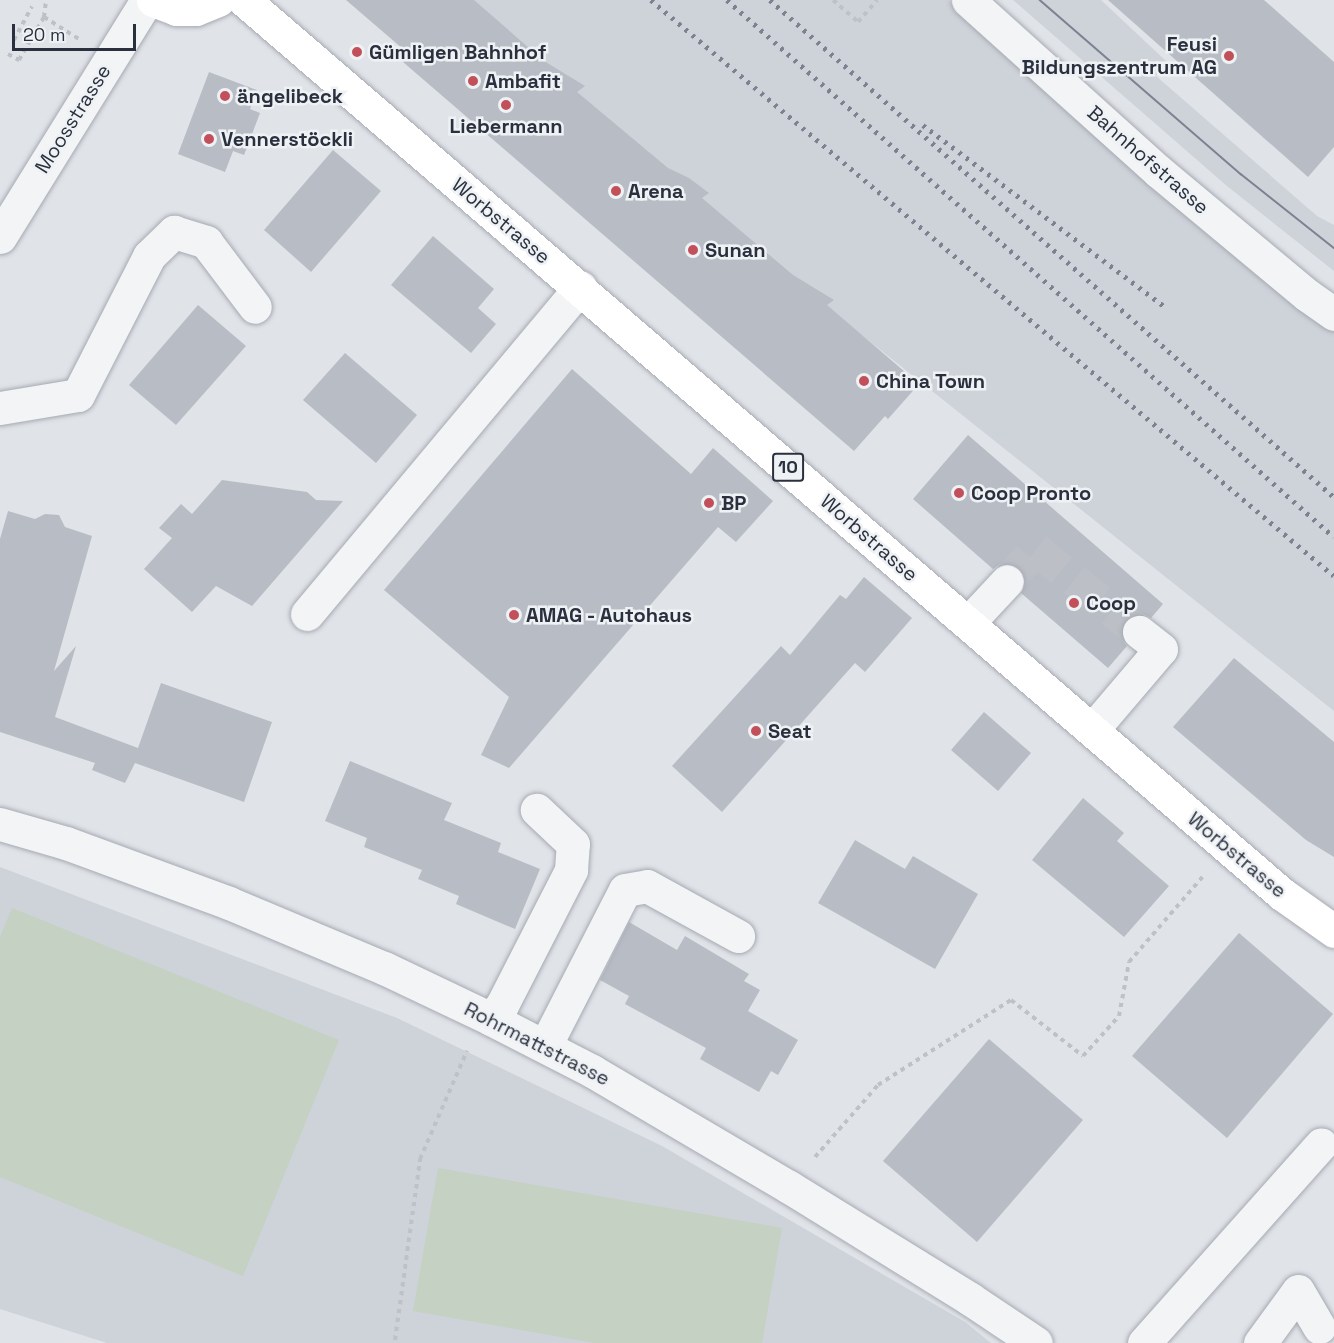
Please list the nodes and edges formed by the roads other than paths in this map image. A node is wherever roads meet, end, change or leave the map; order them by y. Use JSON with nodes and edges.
{"nodes":[{"id":1,"x":147,"y":0,"type":"edge"},
{"id":2,"x":153,"y":0,"type":"edge"},
{"id":3,"x":218,"y":0,"type":"edge"},
{"id":4,"x":244,"y":0,"type":"edge"},
{"id":5,"x":968,"y":0,"type":"edge"},
{"id":6,"x":0,"y":237,"type":"edge"},
{"id":7,"x":580,"y":287,"type":"junction"},
{"id":8,"x":255,"y":307,"type":"dead end"},
{"id":9,"x":1334,"y":314,"type":"edge"},
{"id":10,"x":0,"y":408,"type":"edge"},
{"id":11,"x":1007,"y":581,"type":"tunnel mouth"},
{"id":12,"x":307,"y":614,"type":"dead end"},
{"id":13,"x":968,"y":623,"type":"junction"},
{"id":14,"x":1139,"y":632,"type":"tunnel mouth"},
{"id":15,"x":1092,"y":730,"type":"junction"},
{"id":16,"x":537,"y":810,"type":"dead end"},
{"id":17,"x":0,"y":824,"type":"edge"},
{"id":18,"x":1334,"y":931,"type":"edge"},
{"id":19,"x":738,"y":936,"type":"dead end"},
{"id":20,"x":491,"y":1019,"type":"junction"},
{"id":21,"x":545,"y":1046,"type":"junction"},
{"id":22,"x":1321,"y":1144,"type":"dead end"},
{"id":23,"x":1319,"y":1327,"type":"dead end"},
{"id":24,"x":1035,"y":1343,"type":"edge"},
{"id":25,"x":1144,"y":1343,"type":"edge"},
{"id":26,"x":1260,"y":1343,"type":"edge"}],
"edges":[{"from":1,"to":6,"type":"street","name":"Moosstrasse"},
{"from":2,"to":3,"type":"main road"},
{"from":4,"to":7,"type":"main road","name":"Worbstrasse","number":"10"},
{"from":5,"to":9,"type":"street","name":"Bahnhofstrasse"},
{"from":7,"to":12,"type":"street"},
{"from":7,"to":13,"type":"main road","name":"Worbstrasse","number":"10"},
{"from":8,"to":10,"type":"street"},
{"from":11,"to":13,"type":"street"},
{"from":13,"to":15,"type":"main road","name":"Worbstrasse","number":"10"},
{"from":14,"to":15,"type":"street"},
{"from":15,"to":18,"type":"main road","name":"Worbstrasse","number":"10"},
{"from":16,"to":20,"type":"street"},
{"from":17,"to":20,"type":"street","name":"Rohrmattstrasse"},
{"from":19,"to":21,"type":"street"},
{"from":20,"to":21,"type":"street","name":"Rohrmattstrasse"},
{"from":21,"to":24,"type":"street","name":"Rohrmattstrasse"},
{"from":22,"to":25,"type":"street"},
{"from":23,"to":26,"type":"street"}]}
